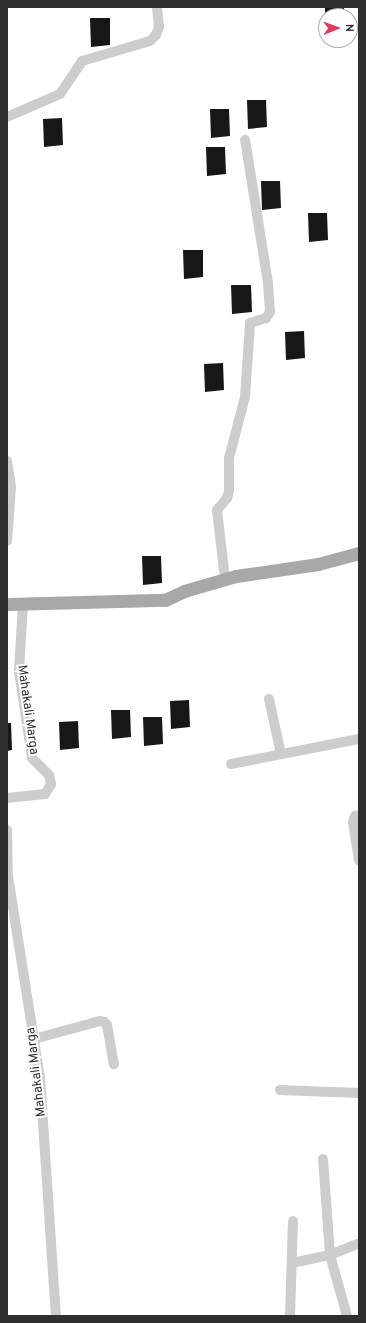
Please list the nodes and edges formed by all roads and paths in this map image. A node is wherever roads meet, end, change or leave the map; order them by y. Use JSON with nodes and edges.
{"nodes":[{"id":1,"x":157,"y":7,"type":"edge"},
{"id":2,"x":7,"y":117,"type":"edge"},
{"id":3,"x":245,"y":140,"type":"dead end"},
{"id":4,"x":7,"y":461,"type":"edge"},
{"id":5,"x":7,"y":541,"type":"edge"},
{"id":6,"x":359,"y":554,"type":"edge"},
{"id":7,"x":225,"y":579,"type":"junction"},
{"id":8,"x":23,"y":603,"type":"junction"},
{"id":9,"x":7,"y":604,"type":"edge"},
{"id":10,"x":268,"y":699,"type":"dead end"},
{"id":11,"x":359,"y":739,"type":"edge"},
{"id":12,"x":281,"y":754,"type":"junction"},
{"id":13,"x":231,"y":764,"type":"dead end"},
{"id":14,"x":7,"y":798,"type":"edge"},
{"id":15,"x":359,"y":815,"type":"edge"},
{"id":16,"x":7,"y":830,"type":"edge"},
{"id":17,"x":359,"y":861,"type":"edge"},
{"id":18,"x":10,"y":902,"type":"edge"},
{"id":19,"x":34,"y":1039,"type":"junction"},
{"id":20,"x":114,"y":1064,"type":"dead end"},
{"id":21,"x":280,"y":1090,"type":"dead end"},
{"id":22,"x":359,"y":1093,"type":"edge"},
{"id":23,"x":323,"y":1159,"type":"dead end"},
{"id":24,"x":293,"y":1221,"type":"dead end"},
{"id":25,"x":359,"y":1243,"type":"edge"},
{"id":26,"x":330,"y":1255,"type":"junction"},
{"id":27,"x":292,"y":1263,"type":"junction"},
{"id":28,"x":56,"y":1316,"type":"edge"},
{"id":29,"x":290,"y":1316,"type":"edge"},
{"id":30,"x":347,"y":1316,"type":"edge"}],
"edges":[{"from":1,"to":2,"type":"street"},
{"from":3,"to":7,"type":"street"},
{"from":4,"to":5,"type":"street"},
{"from":6,"to":7,"type":"main road"},
{"from":7,"to":8,"type":"main road"},
{"from":8,"to":9,"type":"main road"},
{"from":8,"to":14,"type":"street","name":"Mahakali Marga"},
{"from":10,"to":12,"type":"street"},
{"from":11,"to":12,"type":"street"},
{"from":12,"to":13,"type":"street"},
{"from":15,"to":17,"type":"street"},
{"from":16,"to":18,"type":"street","name":"Mahakali Marga"},
{"from":18,"to":19,"type":"street","name":"Mahakali Marga"},
{"from":19,"to":20,"type":"street"},
{"from":19,"to":28,"type":"street","name":"Mahakali Marga"},
{"from":21,"to":22,"type":"street"},
{"from":23,"to":26,"type":"street"},
{"from":24,"to":27,"type":"street"},
{"from":25,"to":26,"type":"street"},
{"from":26,"to":27,"type":"street"},
{"from":26,"to":30,"type":"street"},
{"from":27,"to":29,"type":"street"}]}
